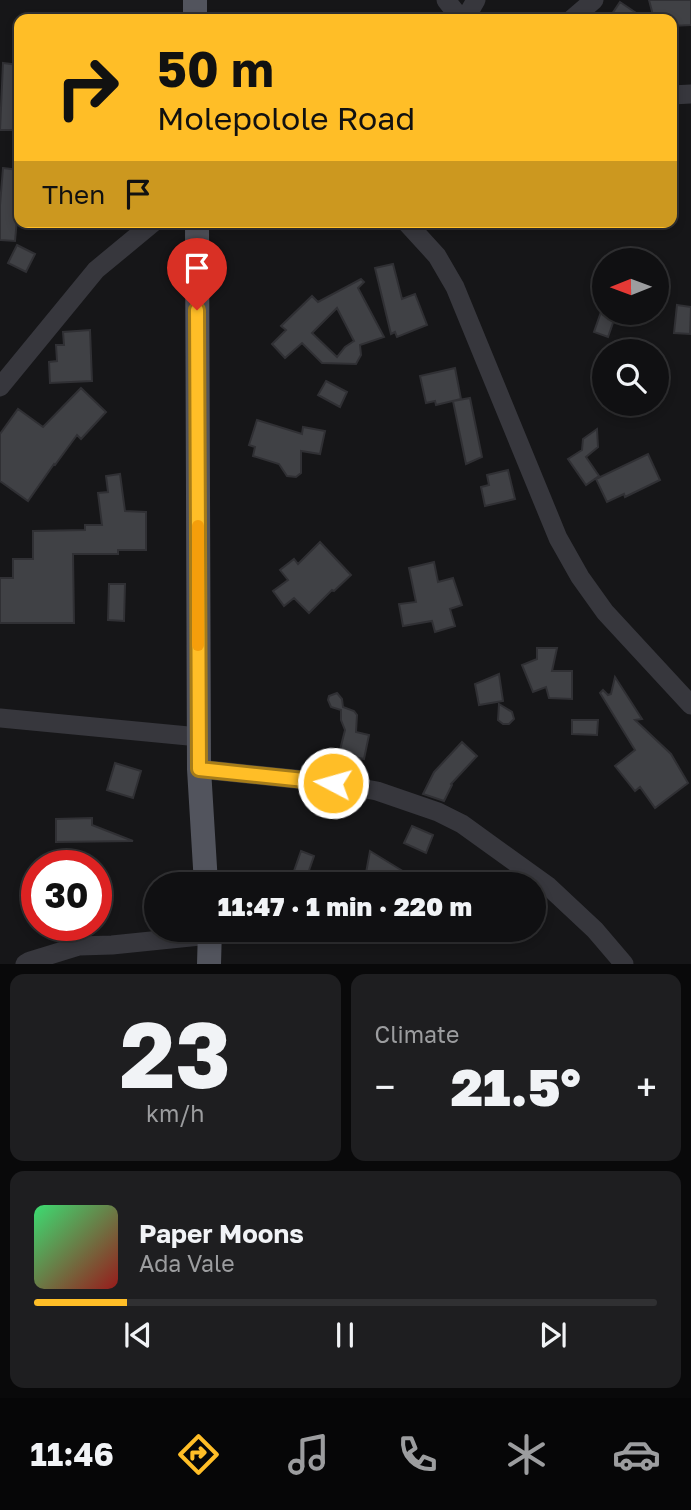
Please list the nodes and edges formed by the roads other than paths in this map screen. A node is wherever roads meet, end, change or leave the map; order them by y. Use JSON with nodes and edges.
{"nodes":[{"id":1,"x":446,"y":0,"type":"edge"},
{"id":2,"x":594,"y":0,"type":"edge"},
{"id":3,"x":459,"y":14,"type":"edge"},
{"id":4,"x":578,"y":14,"type":"edge"},
{"id":5,"x":147,"y":228,"type":"edge"},
{"id":6,"x":197,"y":228,"type":"edge"},
{"id":7,"x":411,"y":228,"type":"edge"},
{"id":8,"x":0,"y":387,"type":"edge"},
{"id":9,"x":691,"y":705,"type":"edge"},
{"id":10,"x":0,"y":718,"type":"edge"},
{"id":11,"x":199,"y":737,"type":"junction"},
{"id":12,"x":199,"y":769,"type":"junction"},
{"id":13,"x":205,"y":872,"type":"edge"},
{"id":14,"x":144,"y":941,"type":"edge"},
{"id":15,"x":210,"y":942,"type":"edge"},
{"id":16,"x":24,"y":964,"type":"edge"},
{"id":17,"x":209,"y":964,"type":"edge"},
{"id":18,"x":624,"y":964,"type":"edge"}],
"edges":[{"from":1,"to":3,"type":"street"},
{"from":2,"to":4,"type":"street"},
{"from":5,"to":8,"type":"street"},
{"from":6,"to":11,"type":"main road"},
{"from":7,"to":9,"type":"street"},
{"from":10,"to":11,"type":"street"},
{"from":11,"to":12,"type":"main road"},
{"from":12,"to":13,"type":"main road"},
{"from":12,"to":18,"type":"street"},
{"from":14,"to":16,"type":"street"},
{"from":15,"to":17,"type":"main road"}]}
